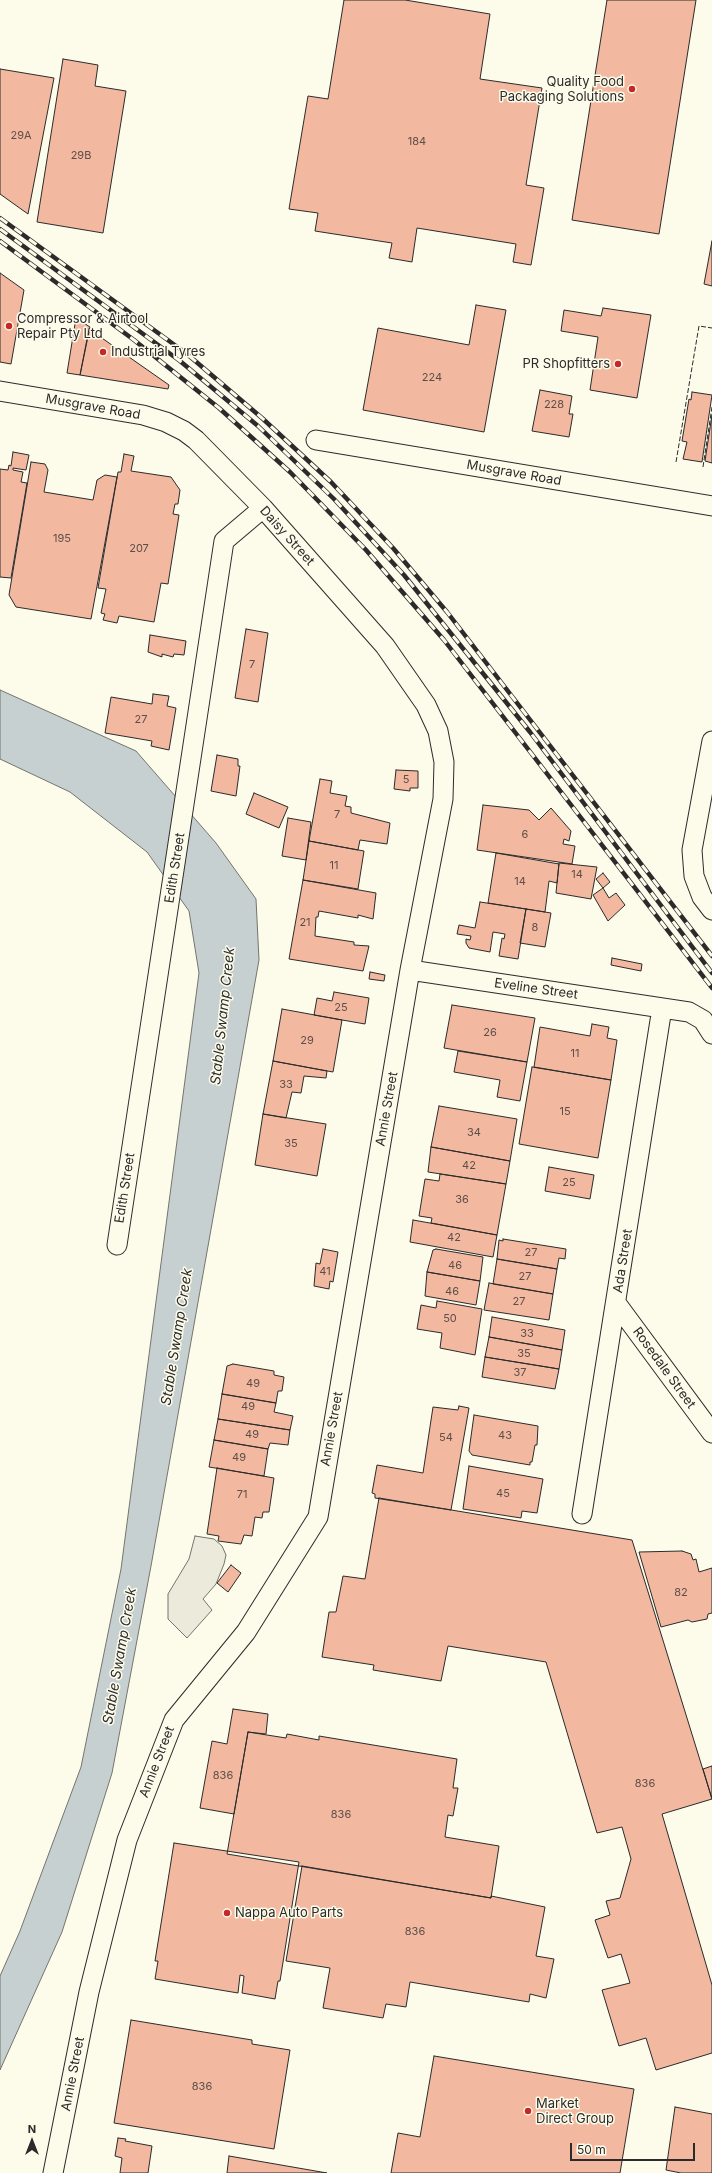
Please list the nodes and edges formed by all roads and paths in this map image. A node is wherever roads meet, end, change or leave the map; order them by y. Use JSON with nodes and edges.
{"nodes":[{"id":1,"x":0,"y":391,"type":"edge"},
{"id":2,"x":184,"y":431,"type":"joint"},
{"id":3,"x":316,"y":440,"type":"dead end"},
{"id":4,"x":712,"y":506,"type":"edge"},
{"id":5,"x":263,"y":508,"type":"junction"},
{"id":6,"x":385,"y":646,"type":"joint"},
{"id":7,"x":712,"y":741,"type":"edge"},
{"id":8,"x":710,"y":761,"type":"edge"},
{"id":9,"x":712,"y":910,"type":"edge"},
{"id":10,"x":410,"y":970,"type":"junction"},
{"id":11,"x":662,"y":1008,"type":"junction"},
{"id":12,"x":712,"y":1034,"type":"edge"},
{"id":13,"x":117,"y":1245,"type":"dead end"},
{"id":14,"x":616,"y":1303,"type":"junction"},
{"id":15,"x":712,"y":1433,"type":"edge"},
{"id":16,"x":582,"y":1514,"type":"dead end"},
{"id":17,"x":53,"y":2173,"type":"edge"}],
"edges":[{"from":1,"to":2,"type":"street","name":"Musgrave Road"},
{"from":2,"to":5,"type":"street","name":"Daisy Street"},
{"from":3,"to":4,"type":"street","name":"Musgrave Road"},
{"from":5,"to":6,"type":"street","name":"Daisy Street"},
{"from":5,"to":13,"type":"street","name":"Edith Street"},
{"from":6,"to":10,"type":"street","name":"Annie Street"},
{"from":7,"to":8,"type":"street"},
{"from":8,"to":9,"type":"street"},
{"from":10,"to":11,"type":"street","name":"Eveline Street"},
{"from":10,"to":17,"type":"street","name":"Annie Street"},
{"from":11,"to":12,"type":"street","name":"Eveline Street"},
{"from":11,"to":14,"type":"street","name":"Ada Street"},
{"from":14,"to":15,"type":"street","name":"Rosedale Street"},
{"from":14,"to":16,"type":"street","name":"Ada Street"}]}
